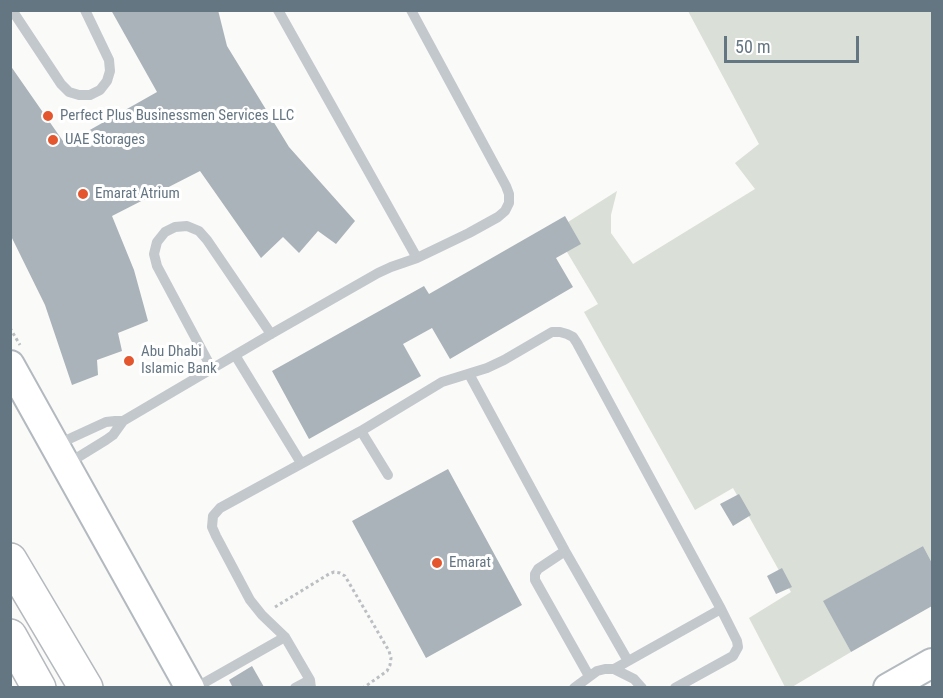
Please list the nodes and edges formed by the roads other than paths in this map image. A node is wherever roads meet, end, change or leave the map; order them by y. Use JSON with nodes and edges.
{"nodes":[{"id":1,"x":12,"y":10,"type":"edge"},
{"id":2,"x":85,"y":10,"type":"edge"},
{"id":3,"x":278,"y":10,"type":"edge"},
{"id":4,"x":411,"y":10,"type":"edge"},
{"id":5,"x":417,"y":258,"type":"junction"},
{"id":6,"x":271,"y":334,"type":"junction"},
{"id":7,"x":235,"y":355,"type":"junction"},
{"id":8,"x":10,"y":364,"type":"edge"},
{"id":9,"x":212,"y":369,"type":"junction"},
{"id":10,"x":469,"y":374,"type":"junction"},
{"id":11,"x":123,"y":422,"type":"junction"},
{"id":12,"x":361,"y":431,"type":"junction"},
{"id":13,"x":61,"y":455,"type":"junction"},
{"id":14,"x":301,"y":463,"type":"junction"},
{"id":15,"x":388,"y":475,"type":"dead end"},
{"id":16,"x":565,"y":551,"type":"junction"},
{"id":17,"x":10,"y":560,"type":"edge"},
{"id":18,"x":721,"y":609,"type":"junction"},
{"id":19,"x":10,"y":636,"type":"edge"},
{"id":20,"x":285,"y":637,"type":"junction"},
{"id":21,"x":628,"y":661,"type":"junction"},
{"id":22,"x":933,"y":663,"type":"edge"},
{"id":23,"x":614,"y":669,"type":"junction"},
{"id":24,"x":589,"y":676,"type":"junction"},
{"id":25,"x":310,"y":684,"type":"edge"},
{"id":26,"x":39,"y":687,"type":"edge"},
{"id":27,"x":86,"y":687,"type":"edge"},
{"id":28,"x":190,"y":687,"type":"edge"},
{"id":29,"x":195,"y":687,"type":"edge"},
{"id":30,"x":295,"y":687,"type":"edge"},
{"id":31,"x":574,"y":687,"type":"edge"},
{"id":32,"x":642,"y":687,"type":"edge"},
{"id":33,"x":675,"y":687,"type":"edge"},
{"id":34,"x":888,"y":687,"type":"edge"}],
"edges":[{"from":1,"to":2,"type":"lane"},
{"from":3,"to":5,"type":"lane"},
{"from":4,"to":5,"type":"lane"},
{"from":5,"to":6,"type":"lane"},
{"from":6,"to":7,"type":"lane"},
{"from":6,"to":9,"type":"lane"},
{"from":7,"to":9,"type":"lane"},
{"from":7,"to":14,"type":"lane"},
{"from":8,"to":13,"type":"street"},
{"from":9,"to":11,"type":"lane"},
{"from":10,"to":12,"type":"lane"},
{"from":10,"to":16,"type":"lane"},
{"from":10,"to":18,"type":"lane"},
{"from":11,"to":13,"type":"lane"},
{"from":11,"to":13,"type":"lane"},
{"from":12,"to":14,"type":"lane"},
{"from":12,"to":15,"type":"lane"},
{"from":13,"to":28,"type":"street"},
{"from":14,"to":20,"type":"lane"},
{"from":16,"to":21,"type":"lane"},
{"from":16,"to":24,"type":"lane"},
{"from":17,"to":27,"type":"highway"},
{"from":18,"to":21,"type":"lane"},
{"from":18,"to":33,"type":"lane"},
{"from":19,"to":26,"type":"highway"},
{"from":20,"to":25,"type":"lane"},
{"from":20,"to":29,"type":"lane"},
{"from":21,"to":23,"type":"lane"},
{"from":22,"to":34,"type":"street"},
{"from":23,"to":24,"type":"lane"},
{"from":23,"to":32,"type":"lane"},
{"from":24,"to":31,"type":"lane"},
{"from":25,"to":30,"type":"lane"}]}
